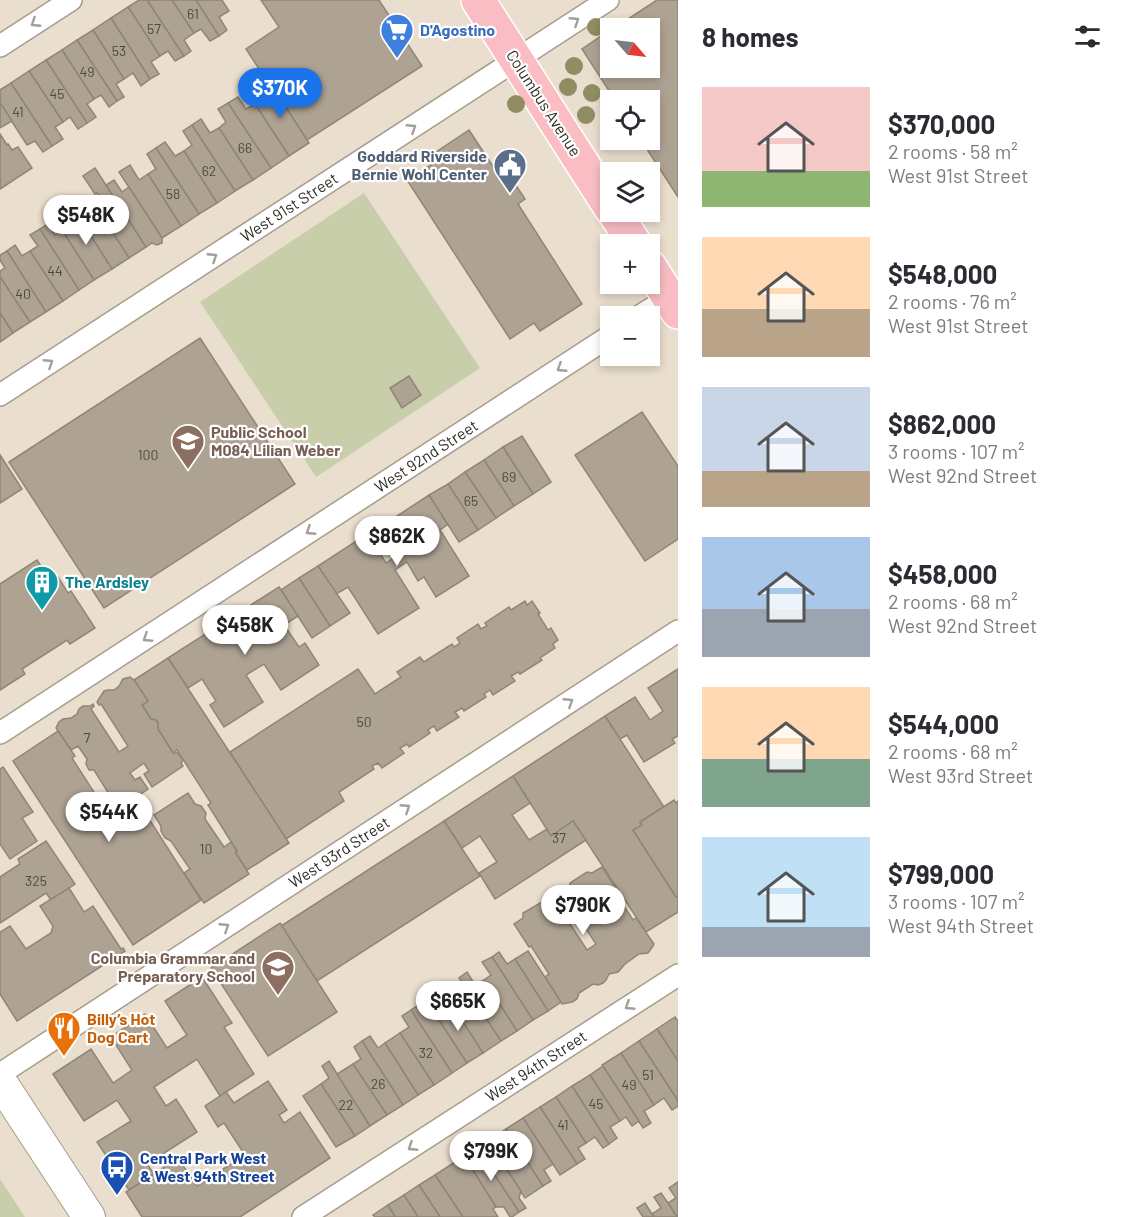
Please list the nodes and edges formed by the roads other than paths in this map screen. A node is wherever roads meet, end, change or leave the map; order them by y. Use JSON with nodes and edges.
{"nodes":[{"id":1,"x":71,"y":0,"type":"edge"},
{"id":2,"x":478,"y":0,"type":"edge"},
{"id":3,"x":608,"y":0,"type":"edge"},
{"id":4,"x":0,"y":46,"type":"edge"},
{"id":5,"x":516,"y":60,"type":"junction"},
{"id":6,"x":600,"y":191,"type":"edge"},
{"id":7,"x":660,"y":281,"type":"edge"},
{"id":8,"x":675,"y":301,"type":"edge"},
{"id":9,"x":660,"y":307,"type":"edge"},
{"id":10,"x":600,"y":343,"type":"edge"},
{"id":11,"x":0,"y":394,"type":"edge"},
{"id":12,"x":678,"y":631,"type":"edge"},
{"id":13,"x":0,"y":733,"type":"edge"},
{"id":14,"x":678,"y":975,"type":"edge"},
{"id":15,"x":0,"y":1074,"type":"edge"},
{"id":16,"x":0,"y":1081,"type":"edge"},
{"id":17,"x":89,"y":1217,"type":"edge"},
{"id":18,"x":303,"y":1217,"type":"edge"}],
"edges":[{"from":1,"to":4,"type":"street","one_way":true},
{"from":2,"to":5,"type":"main road","name":"Columbus Avenue"},
{"from":5,"to":3,"type":"street","name":"West 91st Street","one_way":true},
{"from":5,"to":6,"type":"main road","name":"Columbus Avenue"},
{"from":11,"to":5,"type":"street","name":"West 91st Street","one_way":true},
{"from":7,"to":8,"type":"main road"},
{"from":8,"to":9,"type":"street"},
{"from":10,"to":13,"type":"street","name":"West 92nd Street","one_way":true},
{"from":15,"to":12,"type":"street","name":"West 93rd Street","one_way":true},
{"from":14,"to":18,"type":"street","name":"West 94th Street","one_way":true},
{"from":16,"to":17,"type":"main road"}]}
